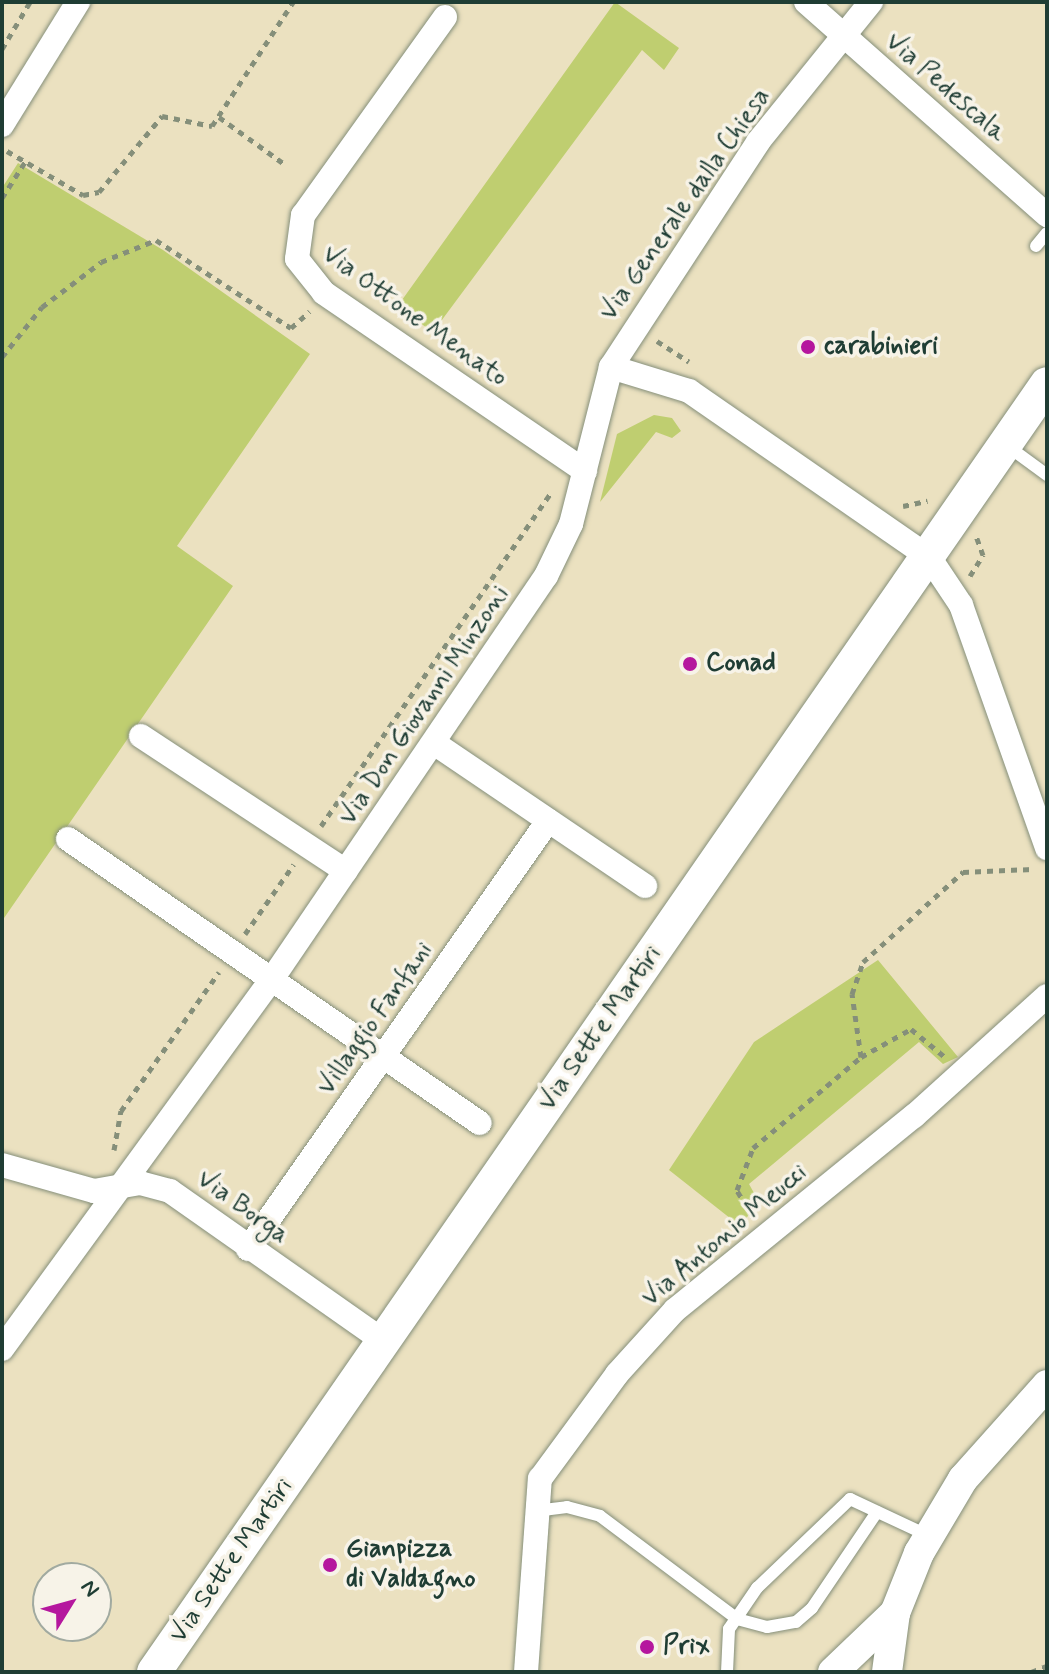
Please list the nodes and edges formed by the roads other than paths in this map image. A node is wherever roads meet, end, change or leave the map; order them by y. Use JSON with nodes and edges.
{"nodes":[{"id":1,"x":78,"y":2,"type":"edge"},
{"id":2,"x":806,"y":2,"type":"edge"},
{"id":3,"x":871,"y":2,"type":"edge"},
{"id":4,"x":445,"y":17,"type":"dead end"},
{"id":5,"x":845,"y":38,"type":"junction"},
{"id":6,"x":2,"y":125,"type":"edge"},
{"id":7,"x":1047,"y":215,"type":"edge"},
{"id":8,"x":1047,"y":233,"type":"edge"},
{"id":9,"x":1036,"y":246,"type":"dead end"},
{"id":10,"x":611,"y":367,"type":"junction"},
{"id":11,"x":1047,"y":384,"type":"edge"},
{"id":12,"x":1006,"y":445,"type":"junction"},
{"id":13,"x":585,"y":471,"type":"junction"},
{"id":14,"x":1047,"y":475,"type":"edge"},
{"id":15,"x":929,"y":557,"type":"junction"},
{"id":16,"x":141,"y":736,"type":"dead end"},
{"id":17,"x":434,"y":743,"type":"junction"},
{"id":18,"x":1042,"y":815,"type":"edge"},
{"id":19,"x":548,"y":821,"type":"junction"},
{"id":20,"x":68,"y":839,"type":"dead end"},
{"id":21,"x":1047,"y":848,"type":"edge"},
{"id":22,"x":346,"y":871,"type":"junction"},
{"id":23,"x":645,"y":886,"type":"dead end"},
{"id":24,"x":272,"y":979,"type":"junction"},
{"id":25,"x":1047,"y":996,"type":"edge"},
{"id":26,"x":384,"y":1055,"type":"junction"},
{"id":27,"x":479,"y":1123,"type":"dead end"},
{"id":28,"x":2,"y":1165,"type":"edge"},
{"id":29,"x":124,"y":1184,"type":"junction"},
{"id":30,"x":248,"y":1249,"type":"junction"},
{"id":31,"x":385,"y":1342,"type":"junction"},
{"id":32,"x":2,"y":1349,"type":"edge"},
{"id":33,"x":1047,"y":1385,"type":"edge"},
{"id":34,"x":535,"y":1511,"type":"junction"},
{"id":35,"x":877,"y":1512,"type":"junction"},
{"id":36,"x":929,"y":1536,"type":"junction"},
{"id":37,"x":895,"y":1613,"type":"junction"},
{"id":38,"x":737,"y":1619,"type":"junction"},
{"id":39,"x":154,"y":1672,"type":"edge"},
{"id":40,"x":526,"y":1672,"type":"edge"},
{"id":41,"x":727,"y":1672,"type":"edge"},
{"id":42,"x":833,"y":1672,"type":"edge"},
{"id":43,"x":887,"y":1672,"type":"edge"}],
"edges":[{"from":1,"to":6,"type":"street"},
{"from":2,"to":5,"type":"street","name":"Via Pedescala"},
{"from":3,"to":5,"type":"street","name":"Via Generale dalla Chiesa"},
{"from":4,"to":13,"type":"street","name":"Via Ottone Menato"},
{"from":5,"to":7,"type":"street","name":"Via Pedescala"},
{"from":5,"to":10,"type":"street","name":"Via Generale dalla Chiesa"},
{"from":8,"to":9,"type":"lane"},
{"from":10,"to":13,"type":"street","name":"Via Don Giovanni Minzoni"},
{"from":10,"to":15,"type":"street"},
{"from":11,"to":12,"type":"main road","name":"Via Sette Martiri"},
{"from":12,"to":14,"type":"lane"},
{"from":12,"to":15,"type":"main road","name":"Via Sette Martiri"},
{"from":13,"to":17,"type":"street","name":"Via Don Giovanni Minzoni"},
{"from":15,"to":18,"type":"street"},
{"from":15,"to":31,"type":"main road","name":"Via Sette Martiri"},
{"from":16,"to":22,"type":"street"},
{"from":17,"to":19,"type":"street"},
{"from":17,"to":22,"type":"street","name":"Via Don Giovanni Minzoni"},
{"from":18,"to":21,"type":"street"},
{"from":19,"to":23,"type":"street"},
{"from":19,"to":26,"type":"street","name":"Villaggio Fanfani"},
{"from":20,"to":24,"type":"street"},
{"from":22,"to":24,"type":"street","name":"Via Don Giovanni Minzoni"},
{"from":24,"to":26,"type":"street"},
{"from":24,"to":29,"type":"street","name":"Via Don Giovanni Minzoni"},
{"from":25,"to":34,"type":"street","name":"Via Antonio Meucci"},
{"from":26,"to":27,"type":"street"},
{"from":26,"to":30,"type":"street","name":"Villaggio Fanfani"},
{"from":28,"to":29,"type":"street","name":"Via Borga"},
{"from":29,"to":30,"type":"street","name":"Via Borga"},
{"from":29,"to":32,"type":"street","name":"Via Don Giovanni Minzoni"},
{"from":30,"to":31,"type":"street","name":"Via Borga"},
{"from":31,"to":39,"type":"main road","name":"Via Sette Martiri"},
{"from":33,"to":36,"type":"street"},
{"from":34,"to":38,"type":"lane"},
{"from":34,"to":40,"type":"street","name":"Via Antonio Meucci"},
{"from":35,"to":36,"type":"lane"},
{"from":35,"to":38,"type":"lane"},
{"from":35,"to":38,"type":"lane"},
{"from":36,"to":37,"type":"street"},
{"from":37,"to":42,"type":"street"},
{"from":37,"to":43,"type":"street"},
{"from":38,"to":41,"type":"lane"}]}
